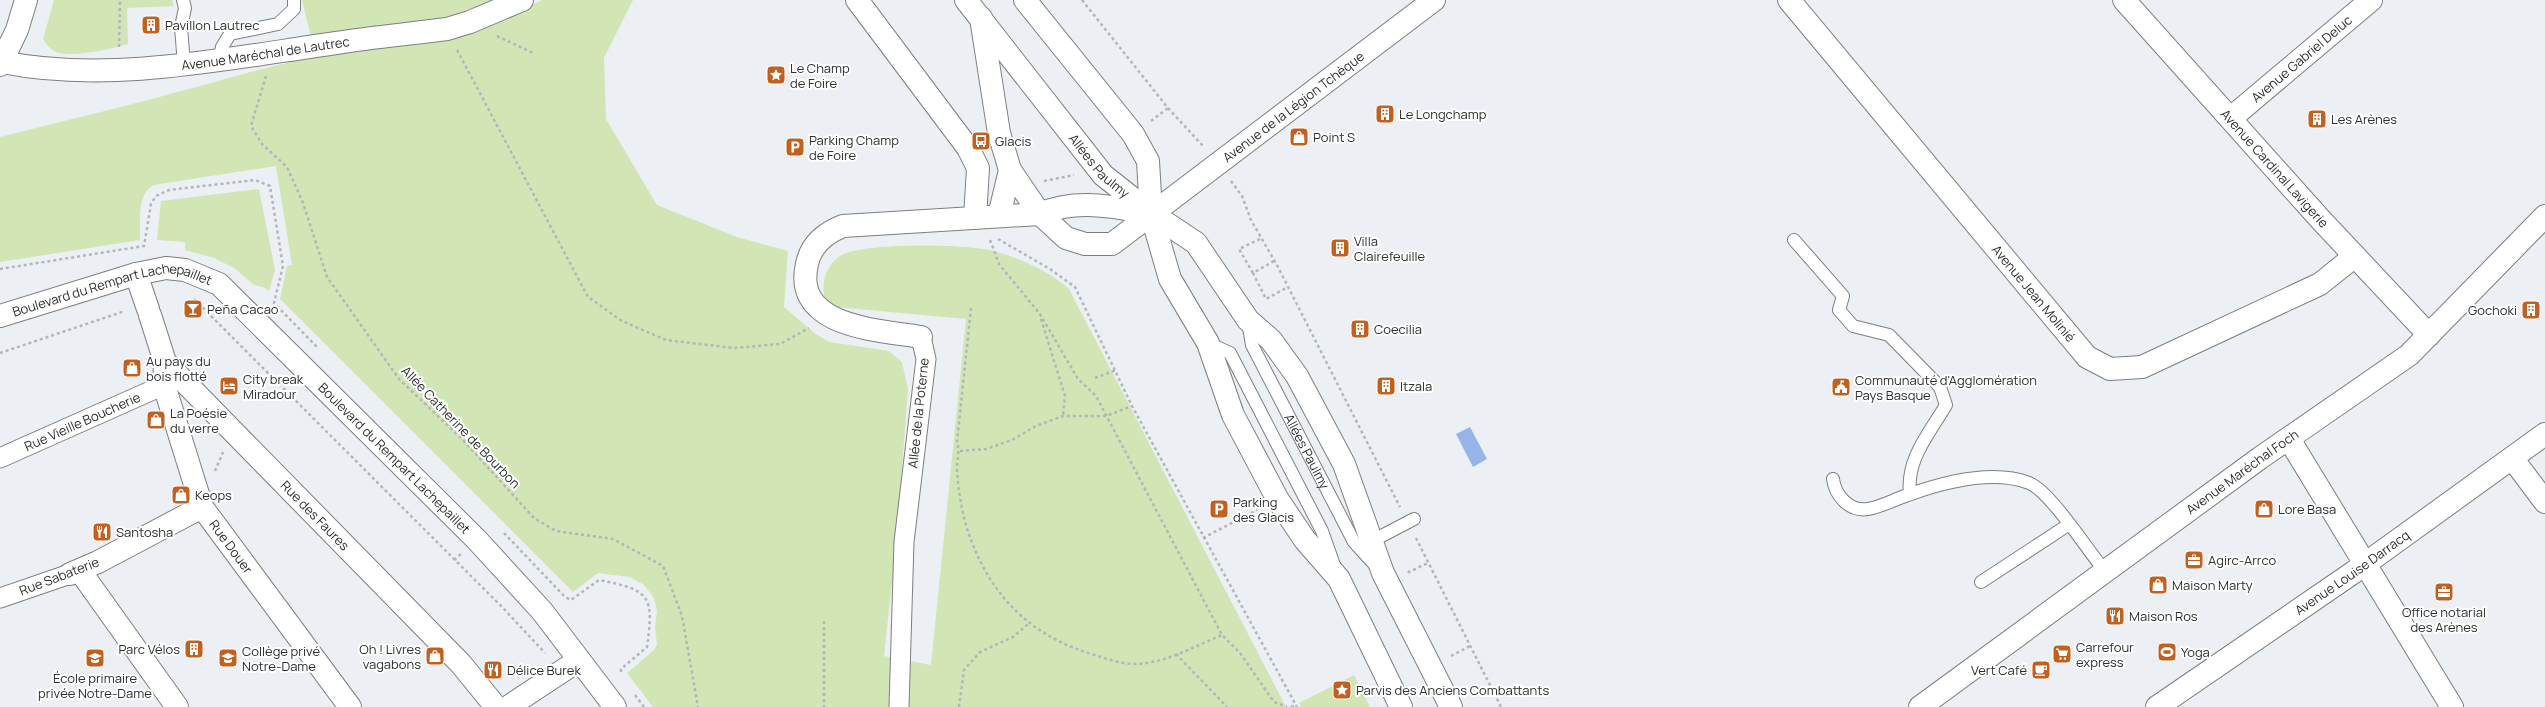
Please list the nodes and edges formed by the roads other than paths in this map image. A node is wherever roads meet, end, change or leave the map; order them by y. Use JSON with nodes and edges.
{"nodes":[{"id":1,"x":26,"y":0,"type":"edge"},
{"id":2,"x":183,"y":0,"type":"edge"},
{"id":3,"x":294,"y":0,"type":"edge"},
{"id":4,"x":522,"y":0,"type":"edge"},
{"id":5,"x":857,"y":0,"type":"edge"},
{"id":6,"x":966,"y":0,"type":"edge"},
{"id":7,"x":1025,"y":0,"type":"edge"},
{"id":8,"x":1434,"y":0,"type":"edge"},
{"id":9,"x":1789,"y":0,"type":"edge"},
{"id":10,"x":2124,"y":0,"type":"edge"},
{"id":11,"x":2371,"y":0,"type":"edge"},
{"id":12,"x":981,"y":18,"type":"junction"},
{"id":13,"x":219,"y":60,"type":"junction"},
{"id":14,"x":1,"y":63,"type":"edge"},
{"id":15,"x":184,"y":65,"type":"junction"},
{"id":16,"x":2231,"y":118,"type":"junction"},
{"id":17,"x":1010,"y":170,"type":"junction"},
{"id":18,"x":1151,"y":213,"type":"junction"},
{"id":19,"x":961,"y":214,"type":"junction"},
{"id":20,"x":1040,"y":214,"type":"junction"},
{"id":21,"x":999,"y":216,"type":"junction"},
{"id":22,"x":2545,"y":216,"type":"edge"},
{"id":23,"x":1794,"y":240,"type":"dead end"},
{"id":24,"x":2356,"y":256,"type":"junction"},
{"id":25,"x":136,"y":274,"type":"junction"},
{"id":26,"x":0,"y":316,"type":"edge"},
{"id":27,"x":1248,"y":320,"type":"junction"},
{"id":28,"x":2429,"y":335,"type":"junction"},
{"id":29,"x":921,"y":337,"type":"joint"},
{"id":30,"x":165,"y":362,"type":"junction"},
{"id":31,"x":164,"y":385,"type":"junction"},
{"id":32,"x":2545,"y":434,"type":"edge"},
{"id":33,"x":2289,"y":439,"type":"junction"},
{"id":34,"x":0,"y":458,"type":"edge"},
{"id":35,"x":2512,"y":458,"type":"junction"},
{"id":36,"x":1833,"y":479,"type":"dead end"},
{"id":37,"x":1910,"y":494,"type":"junction"},
{"id":38,"x":199,"y":498,"type":"junction"},
{"id":39,"x":2545,"y":502,"type":"edge"},
{"id":40,"x":1411,"y":521,"type":"road end"},
{"id":41,"x":2068,"y":525,"type":"junction"},
{"id":42,"x":1372,"y":541,"type":"junction"},
{"id":43,"x":2365,"y":564,"type":"junction"},
{"id":44,"x":2105,"y":571,"type":"junction"},
{"id":45,"x":75,"y":572,"type":"junction"},
{"id":46,"x":1383,"y":573,"type":"junction"},
{"id":47,"x":1981,"y":582,"type":"dead end"},
{"id":48,"x":0,"y":598,"type":"edge"},
{"id":49,"x":579,"y":660,"type":"junction"},
{"id":50,"x":177,"y":707,"type":"edge"},
{"id":51,"x":350,"y":707,"type":"edge"},
{"id":52,"x":496,"y":707,"type":"edge"},
{"id":53,"x":508,"y":707,"type":"edge"},
{"id":54,"x":615,"y":707,"type":"edge"},
{"id":55,"x":899,"y":707,"type":"edge"},
{"id":56,"x":1401,"y":707,"type":"edge"},
{"id":57,"x":1451,"y":707,"type":"edge"},
{"id":58,"x":1920,"y":707,"type":"edge"},
{"id":59,"x":2157,"y":707,"type":"edge"},
{"id":60,"x":2452,"y":707,"type":"edge"}],
"edges":[{"from":1,"to":14,"type":"street"},
{"from":2,"to":15,"type":"lane"},
{"from":3,"to":13,"type":"lane"},
{"from":4,"to":13,"type":"street","name":"Avenue Maréchal de Lautrec"},
{"from":5,"to":19,"type":"street"},
{"from":6,"to":12,"type":"street","name":"Allées Paulmy"},
{"from":7,"to":18,"type":"street"},
{"from":8,"to":18,"type":"street","name":"Avenue de la Légion Tchèque"},
{"from":9,"to":24,"type":"street","name":"Avenue Jean Molinié"},
{"from":10,"to":16,"type":"street","name":"Avenue Cardinal Lavigerie"},
{"from":11,"to":16,"type":"street","name":"Avenue Gabriel Deluc"},
{"from":12,"to":17,"type":"street"},
{"from":12,"to":18,"type":"street","name":"Allées Paulmy"},
{"from":13,"to":15,"type":"street","name":"Avenue Maréchal de Lautrec"},
{"from":14,"to":15,"type":"street","name":"Avenue Maréchal de Lautrec"},
{"from":16,"to":24,"type":"street","name":"Avenue Cardinal Lavigerie"},
{"from":17,"to":20,"type":"street"},
{"from":17,"to":21,"type":"street"},
{"from":18,"to":20,"type":"street","name":"Allée de la Poterne"},
{"from":18,"to":20,"type":"street"},
{"from":18,"to":27,"type":"street","name":"Allées Paulmy"},
{"from":18,"to":56,"type":"street"},
{"from":19,"to":21,"type":"street","name":"Allée de la Poterne"},
{"from":19,"to":29,"type":"street","name":"Allée de la Poterne"},
{"from":20,"to":21,"type":"street","name":"Allée de la Poterne"},
{"from":22,"to":28,"type":"street","name":"Avenue Maréchal Foch"},
{"from":23,"to":37,"type":"lane"},
{"from":24,"to":28,"type":"street","name":"Avenue Cardinal Lavigerie"},
{"from":25,"to":26,"type":"street","name":"Boulevard du Rempart Lachepaillet"},
{"from":25,"to":30,"type":"street","name":"Rue des Faures"},
{"from":25,"to":49,"type":"street","name":"Boulevard du Rempart Lachepaillet"},
{"from":27,"to":42,"type":"street","name":"Allées Paulmy"},
{"from":27,"to":46,"type":"lane","name":"Allées Paulmy"},
{"from":28,"to":33,"type":"street","name":"Avenue Maréchal Foch"},
{"from":29,"to":55,"type":"street","name":"Allée de la Poterne"},
{"from":30,"to":31,"type":"street","name":"Rue Douer"},
{"from":30,"to":52,"type":"street","name":"Rue des Faures"},
{"from":31,"to":34,"type":"street","name":"Rue Vieille Boucherie"},
{"from":31,"to":38,"type":"street","name":"Rue Douer"},
{"from":32,"to":35,"type":"street","name":"Avenue Louise Darracq"},
{"from":33,"to":43,"type":"street"},
{"from":33,"to":44,"type":"street","name":"Avenue Maréchal Foch"},
{"from":35,"to":39,"type":"street"},
{"from":35,"to":43,"type":"street","name":"Avenue Louise Darracq"},
{"from":36,"to":37,"type":"lane"},
{"from":37,"to":41,"type":"lane"},
{"from":38,"to":45,"type":"street","name":"Rue Sabaterie"},
{"from":38,"to":51,"type":"street","name":"Rue Douer"},
{"from":40,"to":42,"type":"lane"},
{"from":41,"to":44,"type":"lane"},
{"from":41,"to":47,"type":"lane"},
{"from":42,"to":46,"type":"street","name":"Allées Paulmy"},
{"from":43,"to":59,"type":"street","name":"Avenue Louise Darracq"},
{"from":43,"to":60,"type":"street"},
{"from":44,"to":58,"type":"street","name":"Avenue Maréchal Foch"},
{"from":45,"to":48,"type":"street","name":"Rue Sabaterie"},
{"from":45,"to":50,"type":"street"},
{"from":46,"to":57,"type":"street","name":"Allées Paulmy"},
{"from":49,"to":53,"type":"street"},
{"from":49,"to":54,"type":"street","name":"Boulevard du Rempart Lachepaillet"}]}
